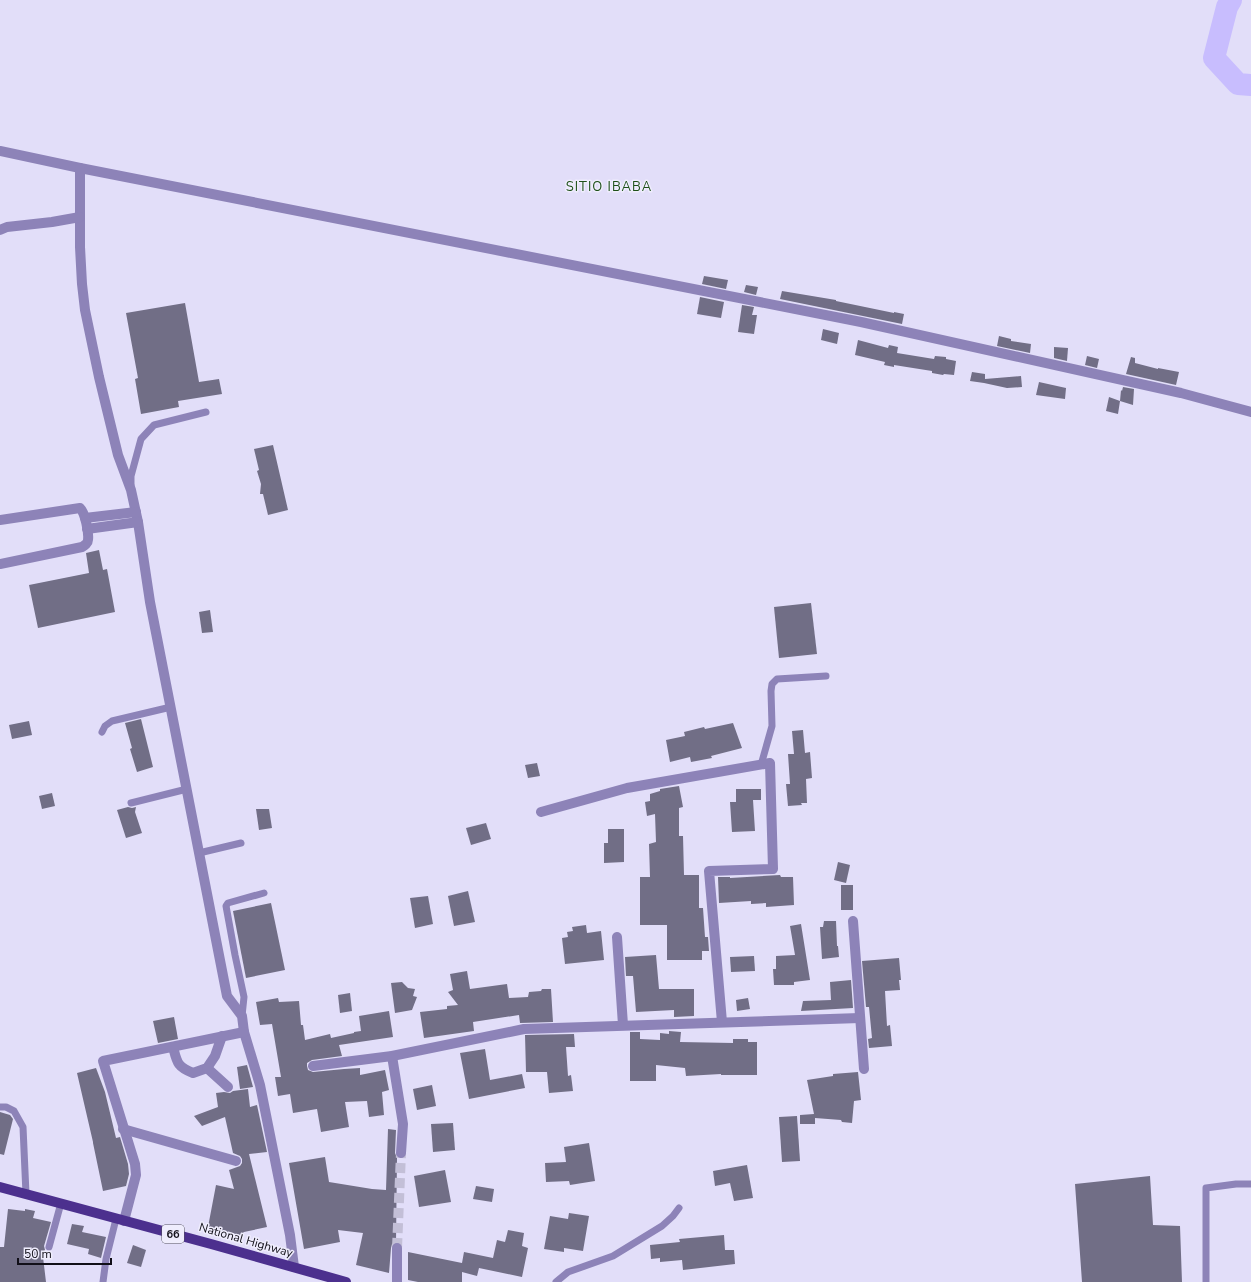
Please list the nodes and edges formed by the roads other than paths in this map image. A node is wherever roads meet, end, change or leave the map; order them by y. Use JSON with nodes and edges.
{"nodes":[{"id":1,"x":0,"y":150,"type":"edge"},
{"id":2,"x":80,"y":168,"type":"junction"},
{"id":3,"x":80,"y":217,"type":"junction"},
{"id":4,"x":0,"y":230,"type":"edge"},
{"id":5,"x":206,"y":412,"type":"dead end"},
{"id":6,"x":1251,"y":412,"type":"edge"},
{"id":7,"x":131,"y":490,"type":"junction"},
{"id":8,"x":136,"y":512,"type":"junction"},
{"id":9,"x":85,"y":518,"type":"junction"},
{"id":10,"x":0,"y":520,"type":"edge"},
{"id":11,"x":138,"y":522,"type":"junction"},
{"id":12,"x":87,"y":529,"type":"junction"},
{"id":13,"x":0,"y":564,"type":"edge"},
{"id":14,"x":826,"y":676,"type":"dead end"},
{"id":15,"x":171,"y":707,"type":"junction"},
{"id":16,"x":102,"y":732,"type":"dead end"},
{"id":17,"x":761,"y":764,"type":"junction"},
{"id":18,"x":187,"y":788,"type":"junction"},
{"id":19,"x":131,"y":803,"type":"dead end"},
{"id":20,"x":541,"y":812,"type":"dead end"},
{"id":21,"x":242,"y":843,"type":"dead end"},
{"id":22,"x":199,"y":853,"type":"junction"},
{"id":23,"x":264,"y":893,"type":"dead end"},
{"id":24,"x":853,"y":921,"type":"dead end"},
{"id":25,"x":617,"y":937,"type":"dead end"},
{"id":26,"x":242,"y":1016,"type":"junction"},
{"id":27,"x":860,"y":1018,"type":"junction"},
{"id":28,"x":722,"y":1022,"type":"junction"},
{"id":29,"x":623,"y":1025,"type":"junction"},
{"id":30,"x":244,"y":1032,"type":"junction"},
{"id":31,"x":222,"y":1036,"type":"junction"},
{"id":32,"x":173,"y":1046,"type":"junction"},
{"id":33,"x":392,"y":1056,"type":"junction"},
{"id":34,"x":313,"y":1066,"type":"dead end"},
{"id":35,"x":206,"y":1068,"type":"junction"},
{"id":36,"x":864,"y":1069,"type":"dead end"},
{"id":37,"x":228,"y":1087,"type":"dead end"},
{"id":38,"x":0,"y":1107,"type":"edge"},
{"id":39,"x":124,"y":1129,"type":"junction"},
{"id":40,"x":401,"y":1153,"type":"tunnel mouth"},
{"id":41,"x":236,"y":1161,"type":"dead end"},
{"id":42,"x":1251,"y":1184,"type":"edge"},
{"id":43,"x":0,"y":1187,"type":"edge"},
{"id":44,"x":26,"y":1194,"type":"junction"},
{"id":45,"x":61,"y":1203,"type":"junction"},
{"id":46,"x":679,"y":1208,"type":"dead end"},
{"id":47,"x":120,"y":1220,"type":"junction"},
{"id":48,"x":49,"y":1247,"type":"dead end"},
{"id":49,"x":397,"y":1248,"type":"tunnel mouth"},
{"id":50,"x":294,"y":1267,"type":"junction"},
{"id":51,"x":103,"y":1282,"type":"edge"},
{"id":52,"x":346,"y":1282,"type":"edge"},
{"id":53,"x":397,"y":1282,"type":"edge"},
{"id":54,"x":556,"y":1282,"type":"edge"},
{"id":55,"x":1206,"y":1282,"type":"edge"}],
"edges":[{"from":1,"to":2,"type":"street"},
{"from":2,"to":3,"type":"street"},
{"from":2,"to":6,"type":"street"},
{"from":3,"to":4,"type":"street"},
{"from":3,"to":7,"type":"street"},
{"from":5,"to":7,"type":"lane"},
{"from":7,"to":8,"type":"street"},
{"from":8,"to":9,"type":"street"},
{"from":8,"to":11,"type":"street"},
{"from":9,"to":10,"type":"street"},
{"from":9,"to":12,"type":"street"},
{"from":11,"to":12,"type":"street"},
{"from":11,"to":15,"type":"street"},
{"from":12,"to":13,"type":"street"},
{"from":14,"to":17,"type":"lane"},
{"from":15,"to":16,"type":"lane"},
{"from":15,"to":18,"type":"street"},
{"from":17,"to":20,"type":"street"},
{"from":17,"to":28,"type":"street"},
{"from":18,"to":19,"type":"lane"},
{"from":18,"to":22,"type":"street"},
{"from":21,"to":22,"type":"lane"},
{"from":22,"to":26,"type":"street"},
{"from":23,"to":26,"type":"lane"},
{"from":24,"to":27,"type":"street"},
{"from":25,"to":29,"type":"street"},
{"from":26,"to":30,"type":"street"},
{"from":27,"to":28,"type":"street"},
{"from":27,"to":36,"type":"street"},
{"from":28,"to":29,"type":"street"},
{"from":29,"to":33,"type":"street"},
{"from":30,"to":31,"type":"street"},
{"from":30,"to":50,"type":"street"},
{"from":31,"to":32,"type":"street"},
{"from":31,"to":35,"type":"street"},
{"from":32,"to":35,"type":"street"},
{"from":32,"to":39,"type":"street"},
{"from":33,"to":34,"type":"street"},
{"from":33,"to":40,"type":"street"},
{"from":35,"to":37,"type":"street"},
{"from":38,"to":44,"type":"lane"},
{"from":39,"to":41,"type":"street"},
{"from":39,"to":47,"type":"street"},
{"from":42,"to":55,"type":"lane"},
{"from":43,"to":44,"type":"main road","name":"National Highway","number":"66"},
{"from":44,"to":45,"type":"main road","name":"National Highway","number":"66"},
{"from":45,"to":47,"type":"main road","name":"National Highway","number":"66"},
{"from":45,"to":48,"type":"lane"},
{"from":46,"to":54,"type":"lane"},
{"from":47,"to":50,"type":"main road","name":"National Highway","number":"66"},
{"from":47,"to":51,"type":"lane"},
{"from":49,"to":53,"type":"street"},
{"from":50,"to":52,"type":"main road","name":"National Highway","number":"66"}]}
